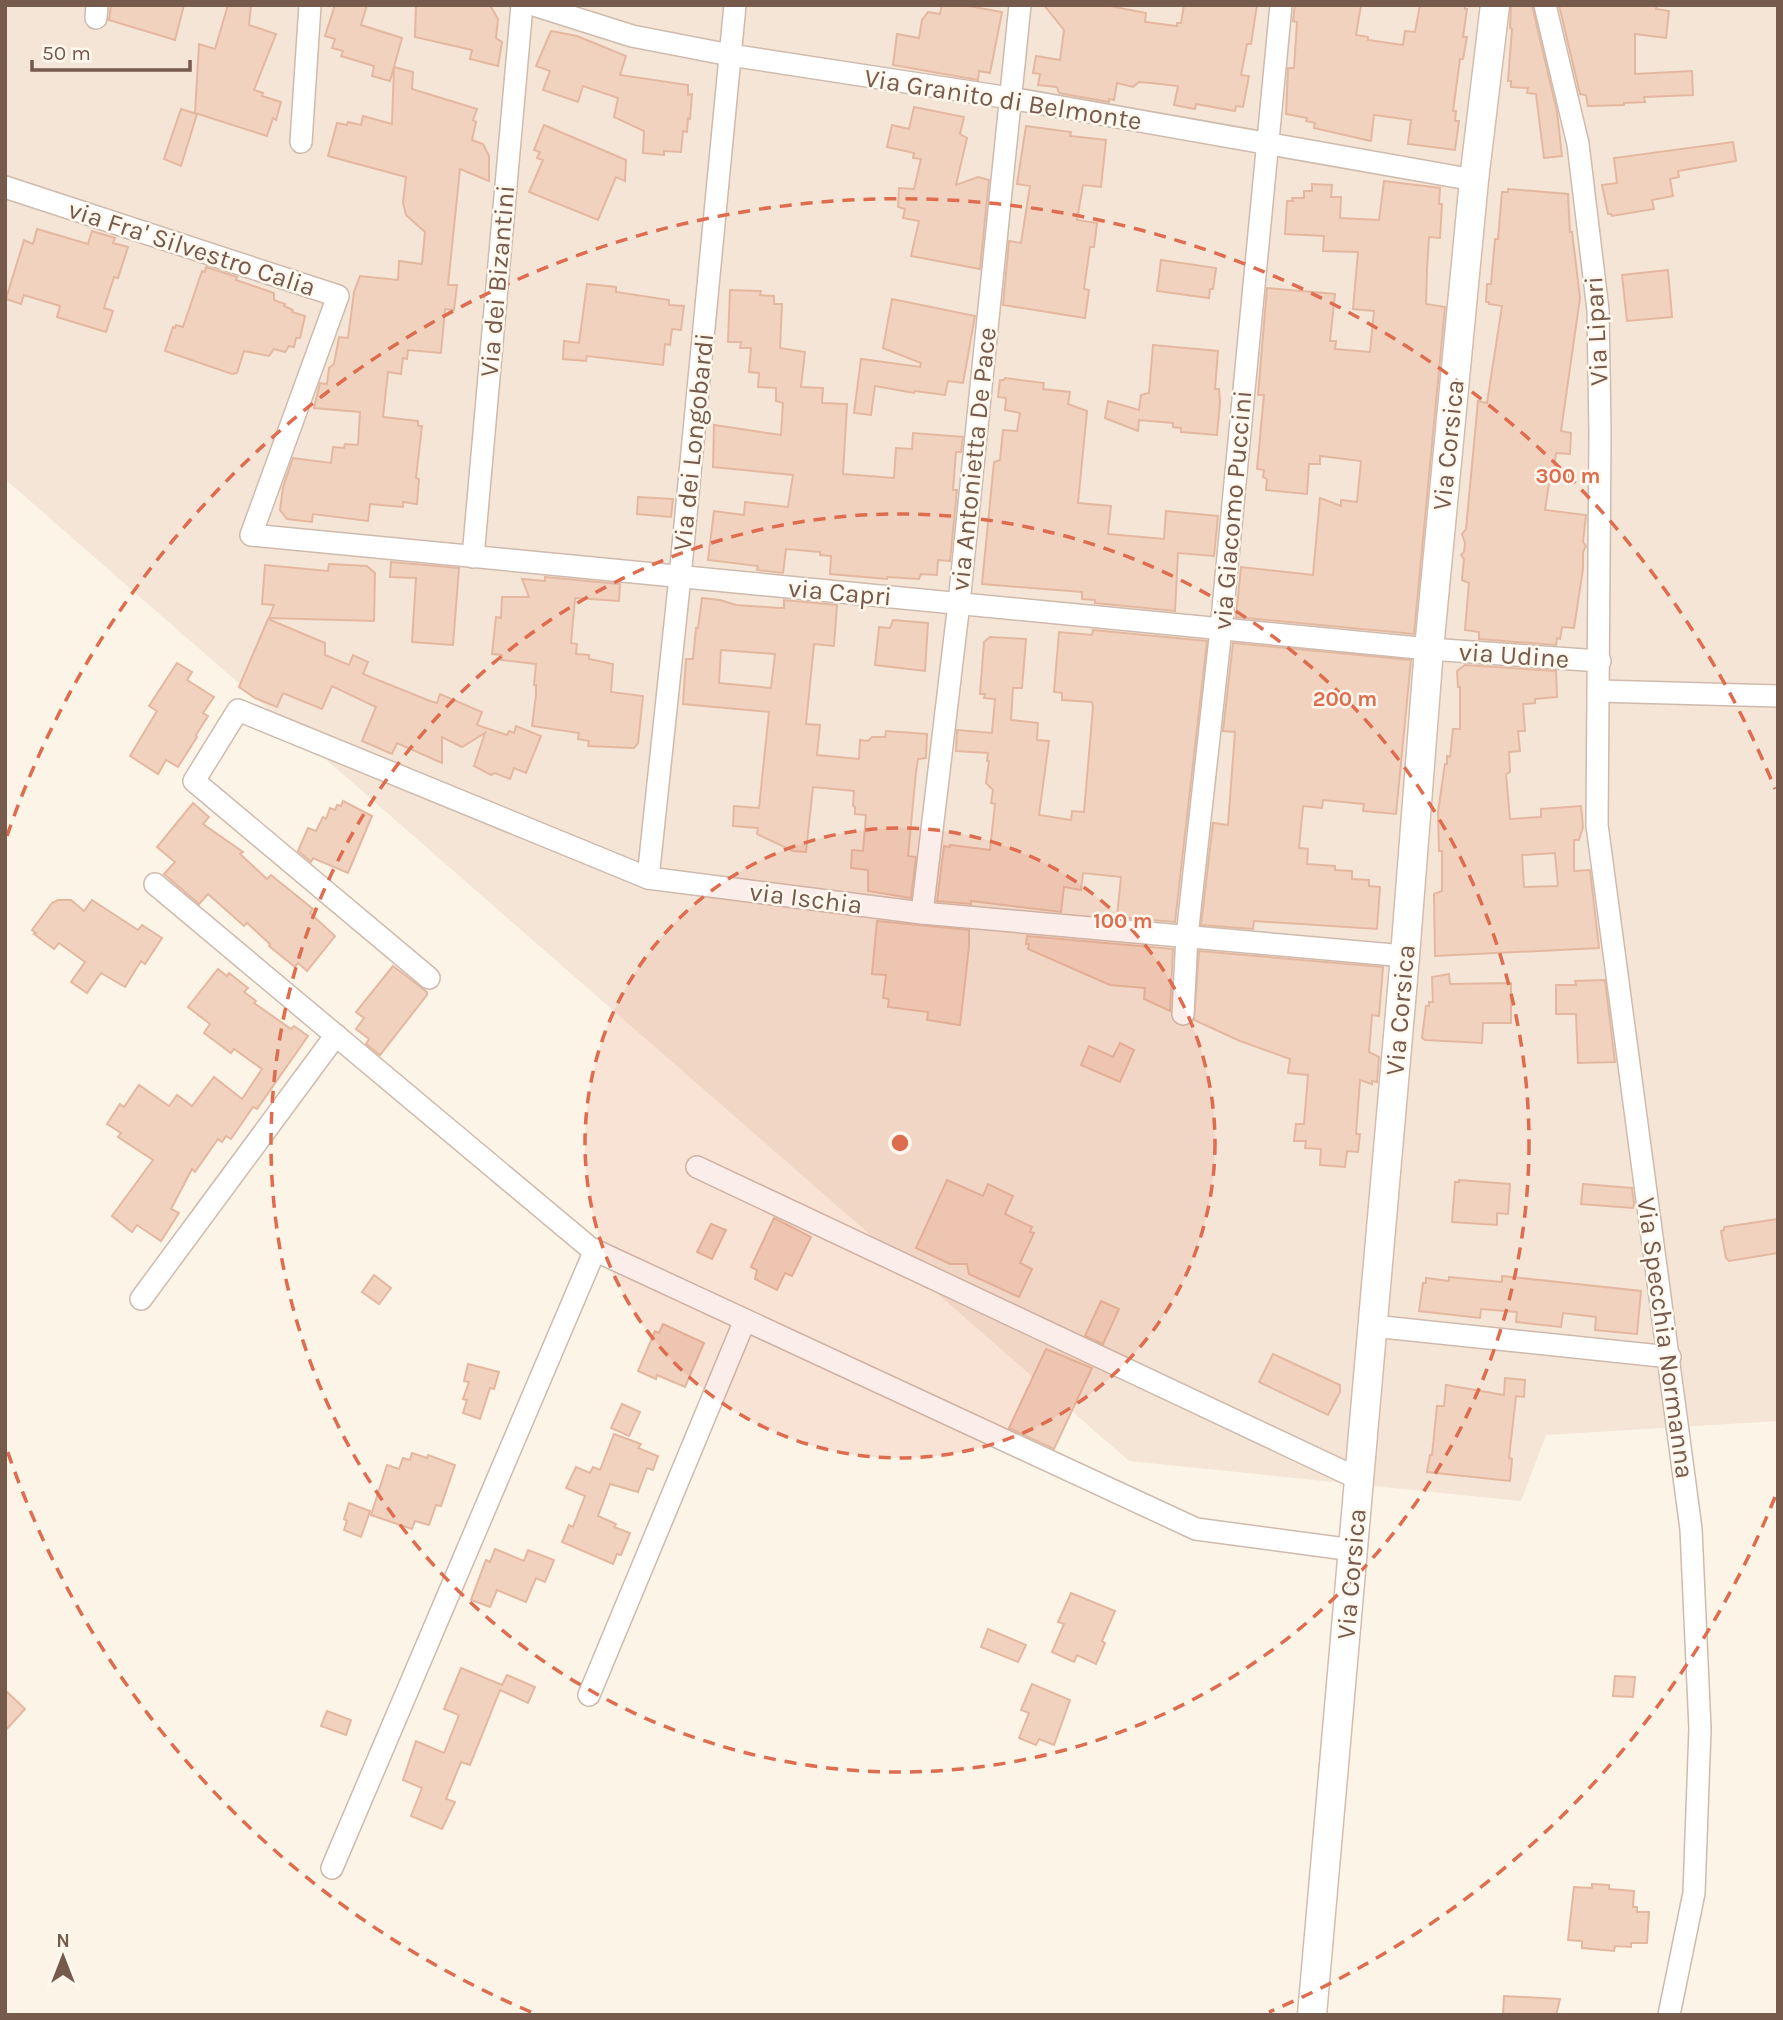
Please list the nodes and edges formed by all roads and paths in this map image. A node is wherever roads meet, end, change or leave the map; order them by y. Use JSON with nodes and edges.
{"nodes":[{"id":1,"x":310,"y":5,"type":"edge"},
{"id":2,"x":522,"y":5,"type":"edge"},
{"id":3,"x":534,"y":5,"type":"edge"},
{"id":4,"x":735,"y":5,"type":"edge"},
{"id":5,"x":1020,"y":5,"type":"edge"},
{"id":6,"x":1281,"y":5,"type":"edge"},
{"id":7,"x":1495,"y":5,"type":"edge"},
{"id":8,"x":1545,"y":5,"type":"edge"},
{"id":9,"x":730,"y":55,"type":"junction"},
{"id":10,"x":1010,"y":98,"type":"junction"},
{"id":11,"x":301,"y":142,"type":"dead end"},
{"id":12,"x":1266,"y":143,"type":"junction"},
{"id":13,"x":1474,"y":180,"type":"junction"},
{"id":14,"x":5,"y":187,"type":"edge"},
{"id":15,"x":251,"y":535,"type":"joint"},
{"id":16,"x":473,"y":557,"type":"junction"},
{"id":17,"x":680,"y":577,"type":"junction"},
{"id":18,"x":959,"y":603,"type":"junction"},
{"id":19,"x":1221,"y":629,"type":"junction"},
{"id":20,"x":1429,"y":649,"type":"junction"},
{"id":21,"x":1600,"y":661,"type":"junction"},
{"id":22,"x":1599,"y":691,"type":"junction"},
{"id":23,"x":1778,"y":696,"type":"edge"},
{"id":24,"x":648,"y":878,"type":"junction"},
{"id":25,"x":155,"y":884,"type":"dead end"},
{"id":26,"x":922,"y":913,"type":"junction"},
{"id":27,"x":1187,"y":936,"type":"junction"},
{"id":28,"x":1405,"y":956,"type":"junction"},
{"id":29,"x":429,"y":978,"type":"dead end"},
{"id":30,"x":1183,"y":1014,"type":"dead end"},
{"id":31,"x":336,"y":1035,"type":"junction"},
{"id":32,"x":697,"y":1167,"type":"dead end"},
{"id":33,"x":595,"y":1250,"type":"junction"},
{"id":34,"x":141,"y":1299,"type":"dead end"},
{"id":35,"x":745,"y":1320,"type":"junction"},
{"id":36,"x":1373,"y":1326,"type":"junction"},
{"id":37,"x":1670,"y":1357,"type":"junction"},
{"id":38,"x":1359,"y":1479,"type":"junction"},
{"id":39,"x":1353,"y":1550,"type":"junction"},
{"id":40,"x":589,"y":1695,"type":"dead end"},
{"id":41,"x":332,"y":1868,"type":"dead end"},
{"id":42,"x":1312,"y":2015,"type":"edge"},
{"id":43,"x":1669,"y":2015,"type":"edge"}],
"edges":[{"from":1,"to":11,"type":"street"},
{"from":2,"to":16,"type":"street","name":"Via dei Bizantini"},
{"from":3,"to":9,"type":"street","name":"Via Granito di Belmonte"},
{"from":4,"to":9,"type":"street","name":"Via dei Longobardi"},
{"from":5,"to":10,"type":"street","name":"via Antonietta De Pace"},
{"from":6,"to":12,"type":"street","name":"via Giacomo Puccini"},
{"from":7,"to":13,"type":"main road","name":"Via Corsica"},
{"from":8,"to":21,"type":"street","name":"Via Lipari"},
{"from":9,"to":10,"type":"street","name":"Via Granito di Belmonte"},
{"from":9,"to":17,"type":"street","name":"Via dei Longobardi"},
{"from":10,"to":12,"type":"street","name":"Via Granito di Belmonte"},
{"from":10,"to":18,"type":"street","name":"via Antonietta De Pace"},
{"from":12,"to":13,"type":"street","name":"Via Granito di Belmonte"},
{"from":12,"to":19,"type":"street","name":"via Giacomo Puccini"},
{"from":13,"to":20,"type":"main road","name":"Via Corsica"},
{"from":14,"to":15,"type":"street","name":"via Fra' Silvestro Calia"},
{"from":15,"to":16,"type":"street","name":"via Capri"},
{"from":16,"to":17,"type":"street","name":"via Capri"},
{"from":17,"to":18,"type":"street","name":"via Capri"},
{"from":17,"to":24,"type":"street","name":"Via dei Longobardi"},
{"from":18,"to":19,"type":"street","name":"via Capri"},
{"from":18,"to":26,"type":"street","name":"via Antonietta De Pace"},
{"from":19,"to":20,"type":"street","name":"via Capri"},
{"from":19,"to":27,"type":"street","name":"via Giacomo Puccini"},
{"from":20,"to":21,"type":"street","name":"via Udine"},
{"from":20,"to":28,"type":"main road","name":"Via Corsica"},
{"from":21,"to":22,"type":"street","name":"Via Specchia Normanna"},
{"from":22,"to":23,"type":"street"},
{"from":22,"to":37,"type":"street","name":"Via Specchia Normanna"},
{"from":24,"to":26,"type":"street","name":"via Ischia"},
{"from":24,"to":29,"type":"street","name":"via Ischia"},
{"from":25,"to":31,"type":"street"},
{"from":26,"to":27,"type":"street","name":"via Ischia"},
{"from":27,"to":28,"type":"street","name":"via Ischia"},
{"from":27,"to":30,"type":"street","name":"via Giacomo Puccini"},
{"from":28,"to":36,"type":"main road","name":"Via Corsica"},
{"from":31,"to":33,"type":"street"},
{"from":31,"to":34,"type":"street"},
{"from":32,"to":38,"type":"street"},
{"from":33,"to":35,"type":"street"},
{"from":33,"to":41,"type":"street"},
{"from":35,"to":39,"type":"street"},
{"from":35,"to":40,"type":"street"},
{"from":36,"to":37,"type":"street"},
{"from":36,"to":38,"type":"main road","name":"Via Corsica"},
{"from":37,"to":43,"type":"street","name":"Via Specchia Normanna"},
{"from":38,"to":39,"type":"main road","name":"Via Corsica"},
{"from":39,"to":42,"type":"main road","name":"Via Corsica"}]}
